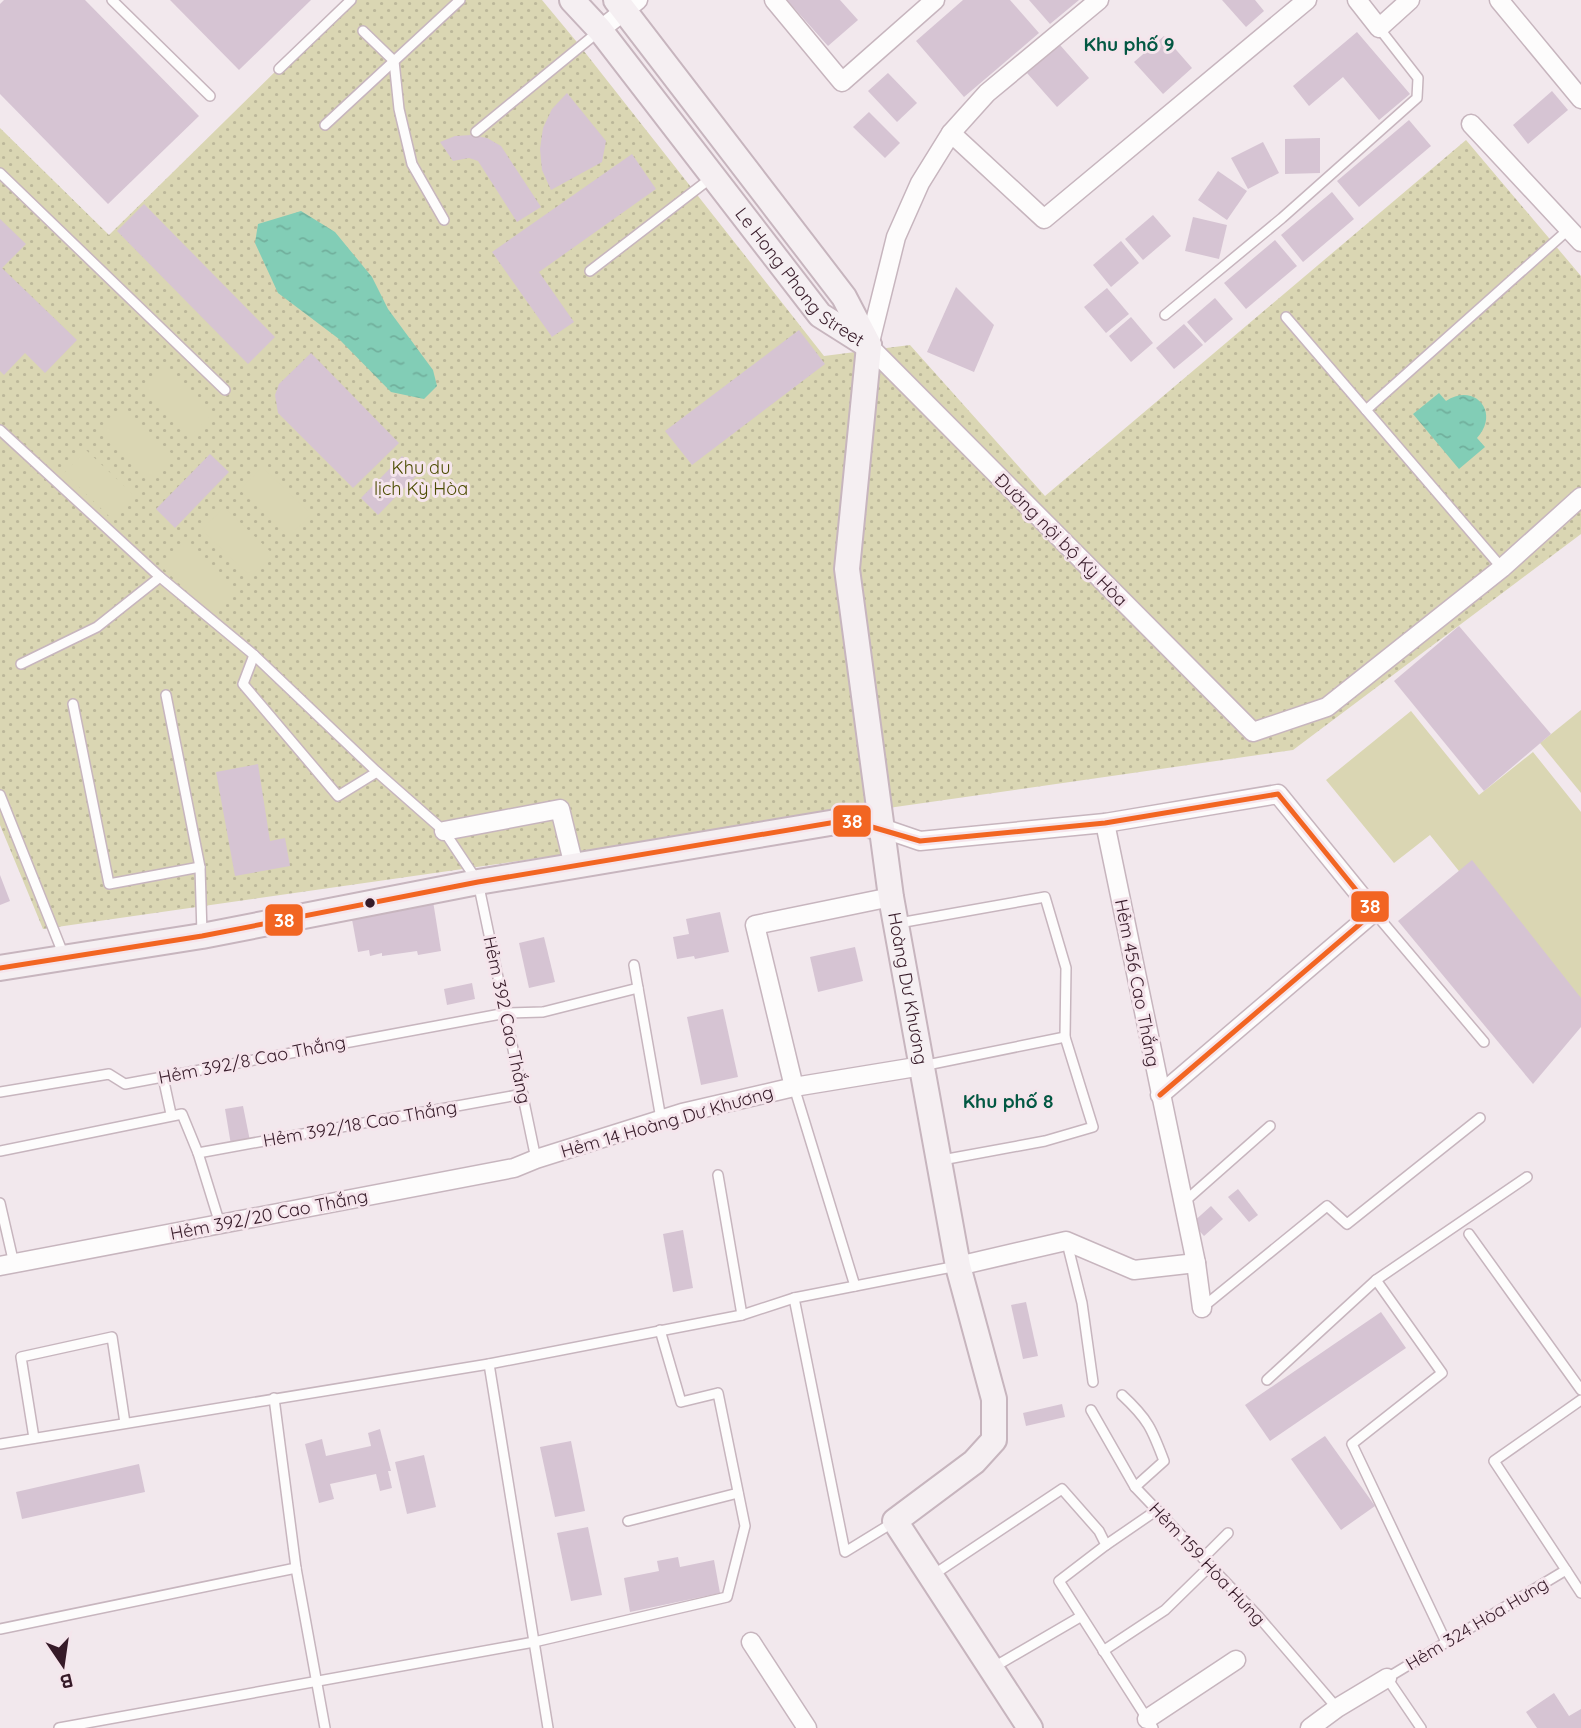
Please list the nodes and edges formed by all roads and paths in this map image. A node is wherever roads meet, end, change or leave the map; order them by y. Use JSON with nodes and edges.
{"nodes":[{"id":1,"x":112,"y":0,"type":"edge"},
{"id":2,"x":351,"y":0,"type":"edge"},
{"id":3,"x":460,"y":0,"type":"edge"},
{"id":4,"x":572,"y":0,"type":"edge"},
{"id":5,"x":774,"y":0,"type":"edge"},
{"id":6,"x":935,"y":0,"type":"edge"},
{"id":7,"x":1099,"y":0,"type":"edge"},
{"id":8,"x":1307,"y":0,"type":"edge"},
{"id":9,"x":1357,"y":0,"type":"edge"},
{"id":10,"x":1410,"y":0,"type":"edge"},
{"id":11,"x":1499,"y":0,"type":"edge"},
{"id":12,"x":626,"y":4,"type":"edge"},
{"id":13,"x":1379,"y":28,"type":"junction"},
{"id":14,"x":600,"y":30,"type":"junction"},
{"id":15,"x":363,"y":31,"type":"dead end"},
{"id":16,"x":394,"y":61,"type":"junction"},
{"id":17,"x":279,"y":69,"type":"dead end"},
{"id":18,"x":210,"y":96,"type":"dead end"},
{"id":19,"x":1581,"y":99,"type":"edge"},
{"id":20,"x":1471,"y":124,"type":"dead end"},
{"id":21,"x":325,"y":125,"type":"dead end"},
{"id":22,"x":476,"y":132,"type":"dead end"},
{"id":23,"x":951,"y":133,"type":"junction"},
{"id":24,"x":0,"y":173,"type":"edge"},
{"id":25,"x":711,"y":178,"type":"junction"},
{"id":26,"x":444,"y":220,"type":"dead end"},
{"id":27,"x":1575,"y":235,"type":"edge"},
{"id":28,"x":590,"y":271,"type":"dead end"},
{"id":29,"x":1164,"y":315,"type":"dead end"},
{"id":30,"x":1286,"y":317,"type":"dead end"},
{"id":31,"x":869,"y":346,"type":"junction"},
{"id":32,"x":225,"y":390,"type":"dead end"},
{"id":33,"x":1366,"y":410,"type":"junction"},
{"id":34,"x":0,"y":430,"type":"edge"},
{"id":35,"x":1581,"y":497,"type":"edge"},
{"id":36,"x":1502,"y":568,"type":"junction"},
{"id":37,"x":160,"y":577,"type":"junction"},
{"id":38,"x":254,"y":655,"type":"junction"},
{"id":39,"x":21,"y":664,"type":"dead end"},
{"id":40,"x":166,"y":695,"type":"dead end"},
{"id":41,"x":72,"y":704,"type":"dead end"},
{"id":42,"x":377,"y":772,"type":"junction"},
{"id":43,"x":0,"y":795,"type":"edge"},
{"id":44,"x":1105,"y":823,"type":"junction"},
{"id":45,"x":882,"y":828,"type":"junction"},
{"id":46,"x":444,"y":831,"type":"junction"},
{"id":47,"x":574,"y":866,"type":"junction"},
{"id":48,"x":200,"y":867,"type":"junction"},
{"id":49,"x":478,"y":882,"type":"junction"},
{"id":50,"x":891,"y":897,"type":"junction"},
{"id":51,"x":1374,"y":912,"type":"junction"},
{"id":52,"x":897,"y":924,"type":"junction"},
{"id":53,"x":202,"y":936,"type":"junction"},
{"id":54,"x":65,"y":958,"type":"junction"},
{"id":55,"x":634,"y":965,"type":"dead end"},
{"id":56,"x":0,"y":968,"type":"edge"},
{"id":57,"x":638,"y":988,"type":"junction"},
{"id":58,"x":506,"y":1013,"type":"junction"},
{"id":59,"x":1065,"y":1037,"type":"junction"},
{"id":60,"x":1484,"y":1042,"type":"dead end"},
{"id":61,"x":922,"y":1066,"type":"junction"},
{"id":62,"x":163,"y":1077,"type":"junction"},
{"id":63,"x":794,"y":1087,"type":"junction"},
{"id":64,"x":0,"y":1092,"type":"edge"},
{"id":65,"x":523,"y":1094,"type":"junction"},
{"id":66,"x":1160,"y":1095,"type":"junction"},
{"id":67,"x":172,"y":1114,"type":"junction"},
{"id":68,"x":1480,"y":1118,"type":"dead end"},
{"id":69,"x":661,"y":1119,"type":"junction"},
{"id":70,"x":1270,"y":1126,"type":"dead end"},
{"id":71,"x":0,"y":1151,"type":"edge"},
{"id":72,"x":198,"y":1153,"type":"junction"},
{"id":73,"x":536,"y":1159,"type":"junction"},
{"id":74,"x":940,"y":1160,"type":"junction"},
{"id":75,"x":718,"y":1175,"type":"dead end"},
{"id":76,"x":1527,"y":1177,"type":"dead end"},
{"id":77,"x":0,"y":1203,"type":"edge"},
{"id":78,"x":1183,"y":1204,"type":"junction"},
{"id":79,"x":220,"y":1224,"type":"junction"},
{"id":80,"x":1469,"y":1234,"type":"dead end"},
{"id":81,"x":1066,"y":1241,"type":"junction"},
{"id":82,"x":1196,"y":1263,"type":"junction"},
{"id":83,"x":7,"y":1265,"type":"edge"},
{"id":84,"x":958,"y":1266,"type":"junction"},
{"id":85,"x":1376,"y":1280,"type":"junction"},
{"id":86,"x":855,"y":1286,"type":"junction"},
{"id":87,"x":794,"y":1298,"type":"junction"},
{"id":88,"x":1202,"y":1308,"type":"joint"},
{"id":89,"x":742,"y":1315,"type":"junction"},
{"id":90,"x":660,"y":1331,"type":"junction"},
{"id":91,"x":488,"y":1364,"type":"junction"},
{"id":92,"x":1267,"y":1380,"type":"dead end"},
{"id":93,"x":1093,"y":1382,"type":"dead end"},
{"id":94,"x":1581,"y":1390,"type":"edge"},
{"id":95,"x":1122,"y":1395,"type":"dead end"},
{"id":96,"x":274,"y":1398,"type":"junction"},
{"id":97,"x":1581,"y":1400,"type":"edge"},
{"id":98,"x":1091,"y":1410,"type":"dead end"},
{"id":99,"x":125,"y":1423,"type":"junction"},
{"id":100,"x":34,"y":1438,"type":"junction"},
{"id":101,"x":0,"y":1444,"type":"edge"},
{"id":102,"x":1135,"y":1487,"type":"junction"},
{"id":103,"x":738,"y":1493,"type":"junction"},
{"id":104,"x":1157,"y":1510,"type":"junction"},
{"id":105,"x":628,"y":1521,"type":"dead end"},
{"id":106,"x":895,"y":1521,"type":"junction"},
{"id":107,"x":1228,"y":1533,"type":"dead end"},
{"id":108,"x":1106,"y":1545,"type":"junction"},
{"id":109,"x":1203,"y":1558,"type":"junction"},
{"id":110,"x":1210,"y":1566,"type":"junction"},
{"id":111,"x":296,"y":1568,"type":"junction"},
{"id":112,"x":1566,"y":1570,"type":"junction"},
{"id":113,"x":931,"y":1576,"type":"junction"},
{"id":114,"x":1581,"y":1592,"type":"edge"},
{"id":115,"x":1080,"y":1617,"type":"junction"},
{"id":116,"x":0,"y":1629,"type":"edge"},
{"id":117,"x":534,"y":1642,"type":"junction"},
{"id":118,"x":751,"y":1642,"type":"dead end"},
{"id":119,"x":1447,"y":1642,"type":"junction"},
{"id":120,"x":1103,"y":1651,"type":"junction"},
{"id":121,"x":1236,"y":1660,"type":"dead end"},
{"id":122,"x":992,"y":1669,"type":"junction"},
{"id":123,"x":1387,"y":1678,"type":"junction"},
{"id":124,"x":317,"y":1682,"type":"junction"},
{"id":125,"x":1337,"y":1708,"type":"junction"},
{"id":126,"x":1150,"y":1724,"type":"edge"},
{"id":127,"x":1319,"y":1726,"type":"edge"},
{"id":128,"x":60,"y":1728,"type":"edge"},
{"id":129,"x":325,"y":1728,"type":"edge"},
{"id":130,"x":548,"y":1728,"type":"edge"},
{"id":131,"x":807,"y":1728,"type":"edge"},
{"id":132,"x":1030,"y":1728,"type":"edge"},
{"id":133,"x":1421,"y":1728,"type":"edge"}],
"edges":[{"from":1,"to":18,"type":"lane"},
{"from":2,"to":17,"type":"lane"},
{"from":3,"to":16,"type":"lane"},
{"from":4,"to":14,"type":"street","name":"Le Hong Phong Street"},
{"from":5,"to":6,"type":"street"},
{"from":7,"to":23,"type":"street"},
{"from":8,"to":23,"type":"street"},
{"from":9,"to":13,"type":"street"},
{"from":10,"to":13,"type":"street"},
{"from":11,"to":19,"type":"street"},
{"from":12,"to":14,"type":"street"},
{"from":12,"to":31,"type":"street","name":"Le Hong Phong Street"},
{"from":13,"to":29,"type":"lane"},
{"from":14,"to":22,"type":"lane"},
{"from":14,"to":25,"type":"street","name":"Le Hong Phong Street"},
{"from":15,"to":16,"type":"lane"},
{"from":16,"to":21,"type":"lane"},
{"from":16,"to":26,"type":"lane"},
{"from":20,"to":27,"type":"street"},
{"from":23,"to":31,"type":"street"},
{"from":24,"to":32,"type":"lane"},
{"from":25,"to":28,"type":"lane"},
{"from":25,"to":31,"type":"street","name":"Le Hong Phong Street"},
{"from":27,"to":33,"type":"lane"},
{"from":30,"to":33,"type":"lane"},
{"from":31,"to":36,"type":"street","name":"Đường nội bộ Kỳ Hòa"},
{"from":31,"to":45,"type":"street","name":"Hoàng Dư Khương"},
{"from":33,"to":36,"type":"lane"},
{"from":34,"to":37,"type":"lane"},
{"from":35,"to":36,"type":"street"},
{"from":37,"to":38,"type":"lane"},
{"from":37,"to":39,"type":"lane"},
{"from":38,"to":42,"type":"lane"},
{"from":38,"to":42,"type":"lane"},
{"from":40,"to":48,"type":"lane"},
{"from":41,"to":48,"type":"lane"},
{"from":42,"to":46,"type":"lane"},
{"from":43,"to":54,"type":"lane"},
{"from":44,"to":45,"type":"street"},
{"from":44,"to":51,"type":"street"},
{"from":44,"to":66,"type":"street","name":"Hẻm 456 Cao Thắng"},
{"from":45,"to":47,"type":"street"},
{"from":45,"to":50,"type":"street","name":"Hoàng Dư Khương"},
{"from":46,"to":47,"type":"street"},
{"from":46,"to":49,"type":"lane"},
{"from":47,"to":49,"type":"street"},
{"from":48,"to":53,"type":"lane"},
{"from":49,"to":53,"type":"street"},
{"from":49,"to":58,"type":"lane","name":"Hẻm 392 Cao Thắng"},
{"from":50,"to":52,"type":"street","name":"Hoàng Dư Khương"},
{"from":50,"to":63,"type":"street"},
{"from":51,"to":60,"type":"lane"},
{"from":51,"to":66,"type":"street"},
{"from":52,"to":59,"type":"lane"},
{"from":52,"to":61,"type":"street","name":"Hoàng Dư Khương"},
{"from":53,"to":54,"type":"street"},
{"from":54,"to":56,"type":"street"},
{"from":55,"to":57,"type":"lane"},
{"from":57,"to":58,"type":"lane","name":"Hẻm 392/8 Cao Thắng"},
{"from":57,"to":69,"type":"lane"},
{"from":58,"to":62,"type":"lane","name":"Hẻm 392/8 Cao Thắng"},
{"from":58,"to":65,"type":"lane","name":"Hẻm 392 Cao Thắng"},
{"from":59,"to":61,"type":"lane"},
{"from":59,"to":74,"type":"lane"},
{"from":61,"to":63,"type":"street","name":"Hẻm 14 Hoàng Dư Khương"},
{"from":61,"to":74,"type":"street","name":"Hoàng Dư Khương"},
{"from":62,"to":64,"type":"lane","name":"Hẻm 392/8 Cao Thắng"},
{"from":62,"to":67,"type":"lane"},
{"from":63,"to":69,"type":"street","name":"Hẻm 14 Hoàng Dư Khương"},
{"from":63,"to":86,"type":"lane"},
{"from":65,"to":72,"type":"lane","name":"Hẻm 392/18 Cao Thắng"},
{"from":65,"to":73,"type":"lane","name":"Hẻm 392 Cao Thắng"},
{"from":66,"to":78,"type":"street","name":"Hẻm 456 Cao Thắng"},
{"from":67,"to":71,"type":"lane"},
{"from":67,"to":72,"type":"lane"},
{"from":68,"to":88,"type":"lane"},
{"from":69,"to":73,"type":"street","name":"Hẻm 14 Hoàng Dư Khương"},
{"from":70,"to":78,"type":"lane"},
{"from":72,"to":79,"type":"lane"},
{"from":73,"to":79,"type":"street","name":"Hẻm 392/20 Cao Thắng"},
{"from":74,"to":84,"type":"street","name":"Hoàng Dư Khương"},
{"from":75,"to":89,"type":"lane"},
{"from":76,"to":85,"type":"lane"},
{"from":77,"to":83,"type":"lane"},
{"from":78,"to":82,"type":"street","name":"Hẻm 456 Cao Thắng"},
{"from":79,"to":83,"type":"street","name":"Hẻm 392/20 Cao Thắng"},
{"from":80,"to":94,"type":"lane"},
{"from":81,"to":82,"type":"street"},
{"from":81,"to":84,"type":"street"},
{"from":81,"to":93,"type":"lane"},
{"from":82,"to":88,"type":"street","name":"Hẻm 456 Cao Thắng"},
{"from":84,"to":86,"type":"lane"},
{"from":84,"to":106,"type":"street","name":"Hoàng Dư Khương"},
{"from":85,"to":92,"type":"lane"},
{"from":85,"to":119,"type":"lane"},
{"from":86,"to":87,"type":"lane"},
{"from":87,"to":89,"type":"lane"},
{"from":87,"to":106,"type":"lane","name":"Hoàng Dư Khương"},
{"from":89,"to":90,"type":"lane"},
{"from":90,"to":91,"type":"lane"},
{"from":90,"to":103,"type":"lane"},
{"from":91,"to":96,"type":"lane"},
{"from":91,"to":117,"type":"lane"},
{"from":95,"to":102,"type":"lane"},
{"from":96,"to":99,"type":"lane"},
{"from":96,"to":111,"type":"lane"},
{"from":97,"to":112,"type":"lane","name":"Hẻm 324 Hòa Hưng"},
{"from":98,"to":102,"type":"lane","name":"Hẻm 159 Hòa Hưng"},
{"from":99,"to":100,"type":"lane"},
{"from":99,"to":100,"type":"lane"},
{"from":100,"to":101,"type":"lane"},
{"from":102,"to":104,"type":"lane","name":"Hẻm 159 Hòa Hưng"},
{"from":103,"to":105,"type":"lane"},
{"from":103,"to":117,"type":"lane"},
{"from":104,"to":108,"type":"lane"},
{"from":104,"to":109,"type":"lane","name":"Hẻm 159 Hòa Hưng"},
{"from":106,"to":113,"type":"street"},
{"from":107,"to":109,"type":"lane"},
{"from":108,"to":113,"type":"lane"},
{"from":108,"to":115,"type":"lane"},
{"from":109,"to":110,"type":"lane","name":"Hẻm 159 Hòa Hưng"},
{"from":110,"to":120,"type":"lane"},
{"from":110,"to":125,"type":"lane","name":"Hẻm 159 Hòa Hưng"},
{"from":111,"to":116,"type":"lane"},
{"from":111,"to":124,"type":"lane"},
{"from":112,"to":114,"type":"lane","name":"Hẻm 324 Hòa Hưng"},
{"from":112,"to":119,"type":"lane","name":"Hẻm 324 Hòa Hưng"},
{"from":113,"to":122,"type":"street"},
{"from":115,"to":120,"type":"lane"},
{"from":115,"to":122,"type":"lane"},
{"from":117,"to":124,"type":"lane"},
{"from":117,"to":130,"type":"lane"},
{"from":118,"to":131,"type":"street"},
{"from":119,"to":123,"type":"lane","name":"Hẻm 324 Hòa Hưng"},
{"from":120,"to":126,"type":"lane"},
{"from":121,"to":126,"type":"street"},
{"from":122,"to":132,"type":"street"},
{"from":123,"to":125,"type":"street"},
{"from":123,"to":133,"type":"lane"},
{"from":124,"to":128,"type":"lane"},
{"from":124,"to":129,"type":"lane"},
{"from":125,"to":127,"type":"street"}]}
